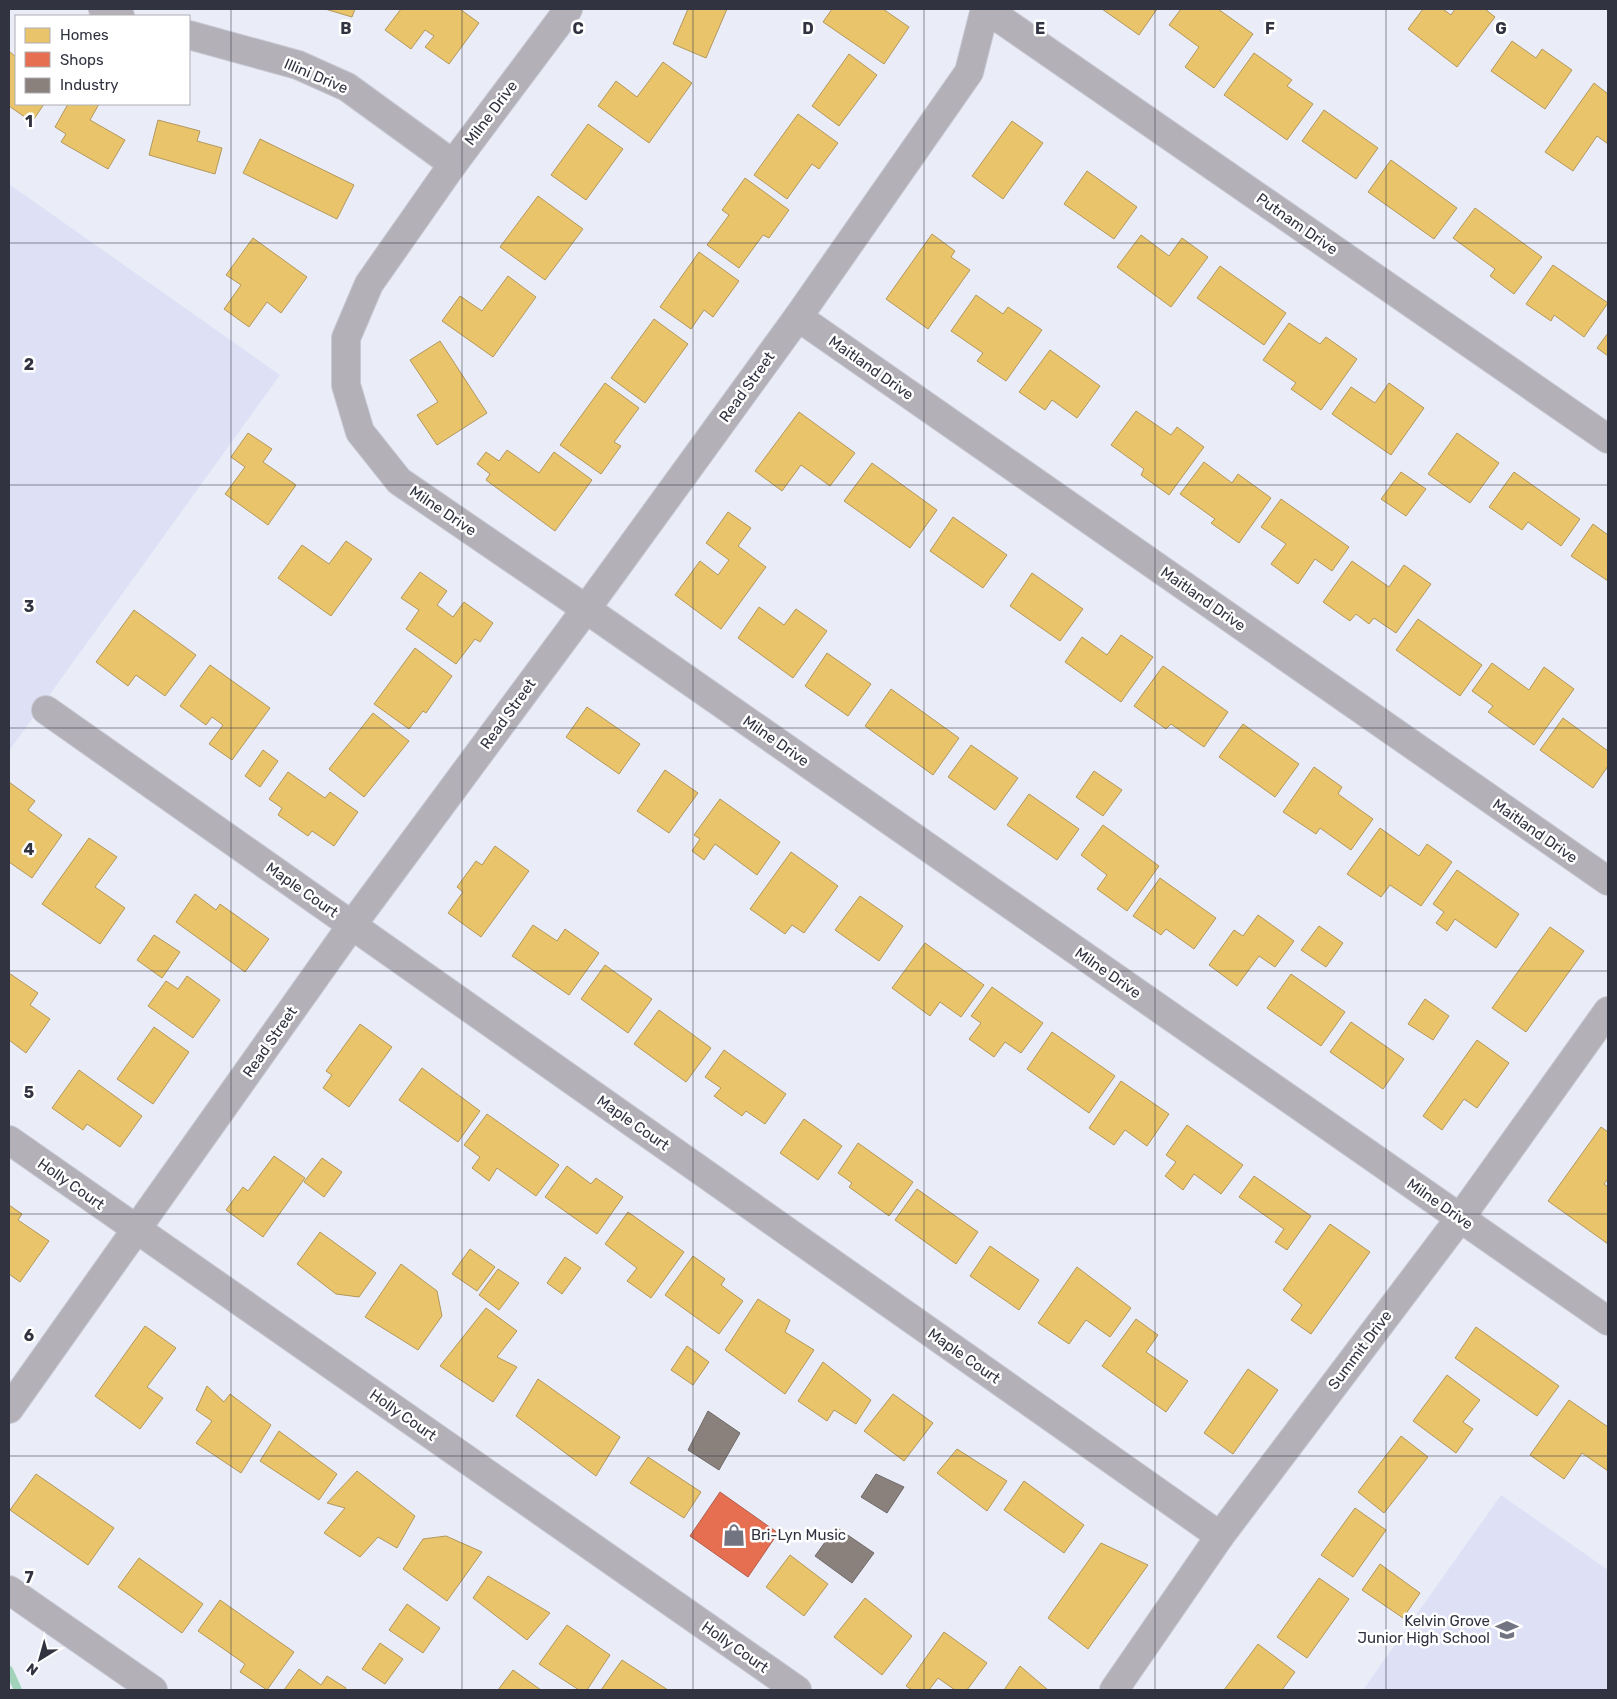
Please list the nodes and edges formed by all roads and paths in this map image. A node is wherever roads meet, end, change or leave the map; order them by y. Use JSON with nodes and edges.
{"nodes":[{"id":1,"x":103,"y":9,"type":"edge"},
{"id":2,"x":568,"y":9,"type":"edge"},
{"id":3,"x":985,"y":9,"type":"edge"},
{"id":4,"x":118,"y":15,"type":"edge"},
{"id":5,"x":190,"y":35,"type":"edge"},
{"id":6,"x":453,"y":164,"type":"junction"},
{"id":7,"x":798,"y":317,"type":"junction"},
{"id":8,"x":1608,"y":439,"type":"edge"},
{"id":9,"x":586,"y":609,"type":"junction"},
{"id":10,"x":46,"y":710,"type":"dead end"},
{"id":11,"x":1608,"y":881,"type":"edge"},
{"id":12,"x":352,"y":925,"type":"junction"},
{"id":13,"x":1608,"y":1011,"type":"edge"},
{"id":14,"x":9,"y":1140,"type":"edge"},
{"id":15,"x":1460,"y":1218,"type":"junction"},
{"id":16,"x":137,"y":1230,"type":"junction"},
{"id":17,"x":1608,"y":1322,"type":"edge"},
{"id":18,"x":9,"y":1410,"type":"edge"},
{"id":19,"x":1220,"y":1536,"type":"junction"},
{"id":20,"x":9,"y":1590,"type":"edge"},
{"id":21,"x":153,"y":1690,"type":"edge"},
{"id":22,"x":797,"y":1690,"type":"edge"},
{"id":23,"x":1114,"y":1690,"type":"edge"}],
"edges":[{"from":1,"to":4,"type":"street"},
{"from":2,"to":6,"type":"street","name":"Milne Drive"},
{"from":3,"to":7,"type":"street","name":"Read Street"},
{"from":3,"to":8,"type":"street","name":"Putnam Drive"},
{"from":5,"to":6,"type":"street","name":"Illini Drive"},
{"from":6,"to":9,"type":"street","name":"Milne Drive"},
{"from":7,"to":9,"type":"street","name":"Read Street"},
{"from":7,"to":11,"type":"street","name":"Maitland Drive"},
{"from":9,"to":12,"type":"street","name":"Read Street"},
{"from":9,"to":15,"type":"street","name":"Milne Drive"},
{"from":10,"to":12,"type":"street","name":"Maple Court"},
{"from":12,"to":16,"type":"street","name":"Read Street"},
{"from":12,"to":19,"type":"street","name":"Maple Court"},
{"from":13,"to":15,"type":"street","name":"Summit Drive"},
{"from":14,"to":16,"type":"street","name":"Holly Court"},
{"from":15,"to":17,"type":"street","name":"Milne Drive"},
{"from":15,"to":19,"type":"street","name":"Summit Drive"},
{"from":16,"to":18,"type":"street","name":"Read Street"},
{"from":16,"to":22,"type":"street","name":"Holly Court"},
{"from":19,"to":23,"type":"street","name":"Summit Drive"},
{"from":20,"to":21,"type":"street"}]}
